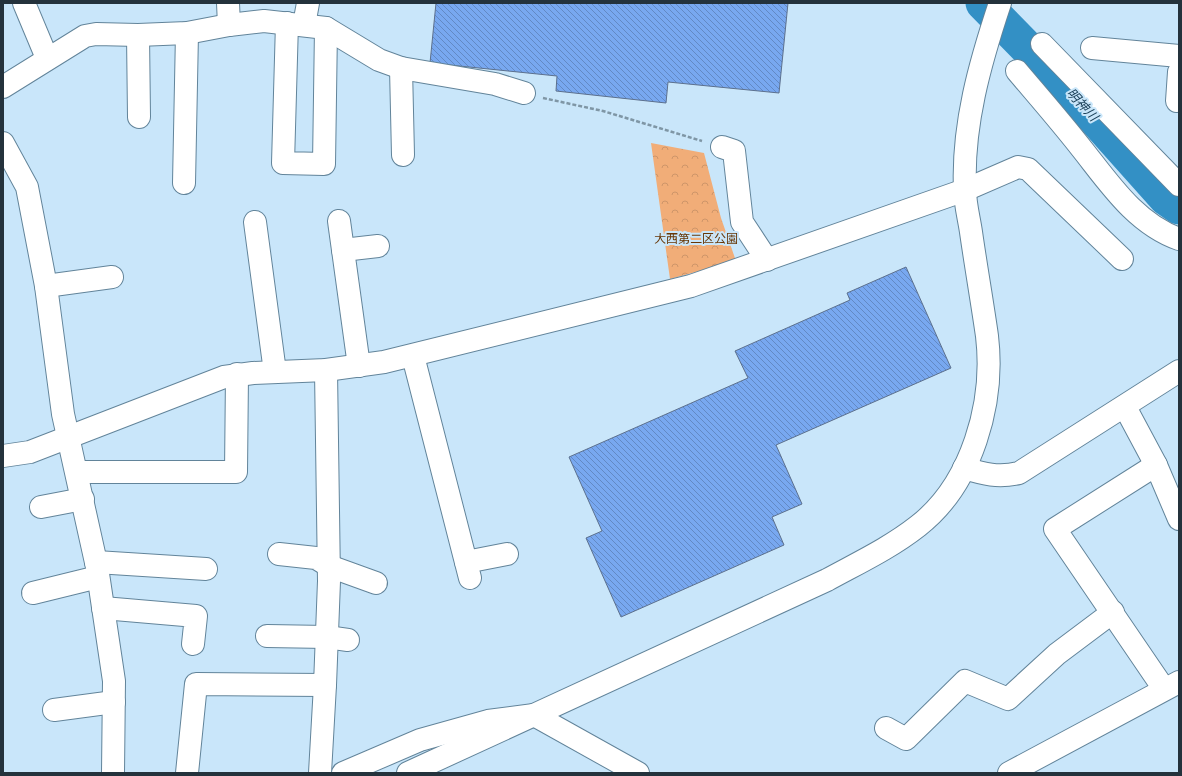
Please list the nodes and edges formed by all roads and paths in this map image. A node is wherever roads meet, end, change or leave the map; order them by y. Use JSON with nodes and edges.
{"nodes":[{"id":1,"x":24,"y":3,"type":"edge"},
{"id":2,"x":228,"y":3,"type":"edge"},
{"id":3,"x":308,"y":3,"type":"edge"},
{"id":4,"x":1000,"y":5,"type":"edge"},
{"id":5,"x":296,"y":24,"type":"junction"},
{"id":6,"x":229,"y":25,"type":"junction"},
{"id":7,"x":326,"y":28,"type":"junction"},
{"id":8,"x":187,"y":33,"type":"junction"},
{"id":9,"x":138,"y":35,"type":"junction"},
{"id":10,"x":1042,"y":44,"type":"dead end"},
{"id":11,"x":1092,"y":48,"type":"dead end"},
{"id":12,"x":1179,"y":56,"type":"edge"},
{"id":13,"x":47,"y":58,"type":"junction"},
{"id":14,"x":401,"y":68,"type":"junction"},
{"id":15,"x":1018,"y":71,"type":"dead end"},
{"id":16,"x":1179,"y":72,"type":"edge"},
{"id":17,"x":3,"y":87,"type":"edge"},
{"id":18,"x":524,"y":93,"type":"joint"},
{"id":19,"x":1179,"y":100,"type":"edge"},
{"id":20,"x":139,"y":117,"type":"dead end"},
{"id":21,"x":3,"y":143,"type":"edge"},
{"id":22,"x":722,"y":147,"type":"joint"},
{"id":23,"x":403,"y":155,"type":"dead end"},
{"id":24,"x":184,"y":183,"type":"dead end"},
{"id":25,"x":1179,"y":185,"type":"edge"},
{"id":26,"x":965,"y":190,"type":"junction"},
{"id":27,"x":255,"y":222,"type":"dead end"},
{"id":28,"x":339,"y":222,"type":"dead end"},
{"id":29,"x":1179,"y":239,"type":"edge"},
{"id":30,"x":378,"y":246,"type":"dead end"},
{"id":31,"x":1120,"y":249,"type":"dead end"},
{"id":32,"x":344,"y":250,"type":"junction"},
{"id":33,"x":767,"y":260,"type":"junction"},
{"id":34,"x":112,"y":277,"type":"dead end"},
{"id":35,"x":46,"y":286,"type":"junction"},
{"id":36,"x":413,"y":356,"type":"junction"},
{"id":37,"x":359,"y":366,"type":"junction"},
{"id":38,"x":326,"y":370,"type":"junction"},
{"id":39,"x":1179,"y":371,"type":"edge"},
{"id":40,"x":274,"y":372,"type":"junction"},
{"id":41,"x":237,"y":374,"type":"junction"},
{"id":42,"x":1125,"y":407,"type":"junction"},
{"id":43,"x":68,"y":436,"type":"junction"},
{"id":44,"x":3,"y":456,"type":"edge"},
{"id":45,"x":1156,"y":465,"type":"junction"},
{"id":46,"x":964,"y":468,"type":"junction"},
{"id":47,"x":77,"y":472,"type":"junction"},
{"id":48,"x":83,"y":498,"type":"junction"},
{"id":49,"x":41,"y":507,"type":"dead end"},
{"id":50,"x":1179,"y":519,"type":"edge"},
{"id":51,"x":280,"y":554,"type":"dead end"},
{"id":52,"x":507,"y":554,"type":"dead end"},
{"id":53,"x":329,"y":566,"type":"junction"},
{"id":54,"x":97,"y":569,"type":"junction"},
{"id":55,"x":206,"y":569,"type":"dead end"},
{"id":56,"x":376,"y":583,"type":"dead end"},
{"id":57,"x":33,"y":593,"type":"dead end"},
{"id":58,"x":103,"y":608,"type":"junction"},
{"id":59,"x":1113,"y":612,"type":"junction"},
{"id":60,"x":267,"y":636,"type":"dead end"},
{"id":61,"x":337,"y":638,"type":"junction"},
{"id":62,"x":193,"y":644,"type":"dead end"},
{"id":63,"x":325,"y":685,"type":"junction"},
{"id":64,"x":1171,"y":685,"type":"edge"},
{"id":65,"x":114,"y":702,"type":"junction"},
{"id":66,"x":54,"y":710,"type":"dead end"},
{"id":67,"x":534,"y":715,"type":"junction"},
{"id":68,"x":886,"y":728,"type":"dead end"},
{"id":69,"x":113,"y":773,"type":"edge"},
{"id":70,"x":187,"y":773,"type":"edge"},
{"id":71,"x":320,"y":773,"type":"edge"},
{"id":72,"x":343,"y":773,"type":"edge"},
{"id":73,"x":408,"y":773,"type":"edge"},
{"id":74,"x":638,"y":773,"type":"edge"},
{"id":75,"x":1009,"y":773,"type":"edge"}],
"edges":[{"from":1,"to":13,"type":"street"},
{"from":2,"to":6,"type":"street"},
{"from":3,"to":5,"type":"street"},
{"from":4,"to":26,"type":"street"},
{"from":5,"to":6,"type":"street"},
{"from":5,"to":7,"type":"street"},
{"from":5,"to":7,"type":"street"},
{"from":6,"to":8,"type":"street"},
{"from":7,"to":14,"type":"street"},
{"from":8,"to":9,"type":"street"},
{"from":8,"to":24,"type":"street"},
{"from":9,"to":13,"type":"street"},
{"from":9,"to":20,"type":"street"},
{"from":10,"to":25,"type":"street"},
{"from":11,"to":12,"type":"street"},
{"from":13,"to":17,"type":"street"},
{"from":14,"to":18,"type":"street"},
{"from":14,"to":23,"type":"street"},
{"from":15,"to":29,"type":"street"},
{"from":16,"to":19,"type":"street"},
{"from":18,"to":22,"type":"path"},
{"from":21,"to":35,"type":"street"},
{"from":22,"to":33,"type":"street"},
{"from":26,"to":31,"type":"street"},
{"from":26,"to":33,"type":"street"},
{"from":26,"to":46,"type":"street"},
{"from":27,"to":40,"type":"street"},
{"from":28,"to":32,"type":"street"},
{"from":30,"to":32,"type":"street"},
{"from":32,"to":37,"type":"street"},
{"from":33,"to":36,"type":"street"},
{"from":34,"to":35,"type":"street"},
{"from":35,"to":43,"type":"street"},
{"from":36,"to":37,"type":"street"},
{"from":36,"to":52,"type":"street"},
{"from":37,"to":38,"type":"street"},
{"from":38,"to":40,"type":"street"},
{"from":38,"to":53,"type":"street"},
{"from":39,"to":42,"type":"street"},
{"from":40,"to":41,"type":"street"},
{"from":41,"to":43,"type":"street"},
{"from":41,"to":47,"type":"street"},
{"from":42,"to":45,"type":"street"},
{"from":42,"to":46,"type":"street"},
{"from":43,"to":44,"type":"street"},
{"from":43,"to":47,"type":"street"},
{"from":45,"to":50,"type":"street"},
{"from":45,"to":59,"type":"street"},
{"from":46,"to":67,"type":"street"},
{"from":47,"to":48,"type":"street"},
{"from":48,"to":49,"type":"street"},
{"from":48,"to":54,"type":"street"},
{"from":51,"to":53,"type":"street"},
{"from":53,"to":56,"type":"street"},
{"from":53,"to":61,"type":"street"},
{"from":54,"to":55,"type":"street"},
{"from":54,"to":57,"type":"street"},
{"from":54,"to":58,"type":"street"},
{"from":58,"to":62,"type":"street"},
{"from":58,"to":65,"type":"street"},
{"from":59,"to":64,"type":"street"},
{"from":59,"to":68,"type":"street"},
{"from":60,"to":61,"type":"street"},
{"from":61,"to":63,"type":"street"},
{"from":63,"to":70,"type":"street"},
{"from":63,"to":71,"type":"street"},
{"from":64,"to":75,"type":"street"},
{"from":65,"to":66,"type":"street"},
{"from":65,"to":69,"type":"street"},
{"from":67,"to":72,"type":"street"},
{"from":67,"to":73,"type":"street"},
{"from":67,"to":74,"type":"street"}]}
